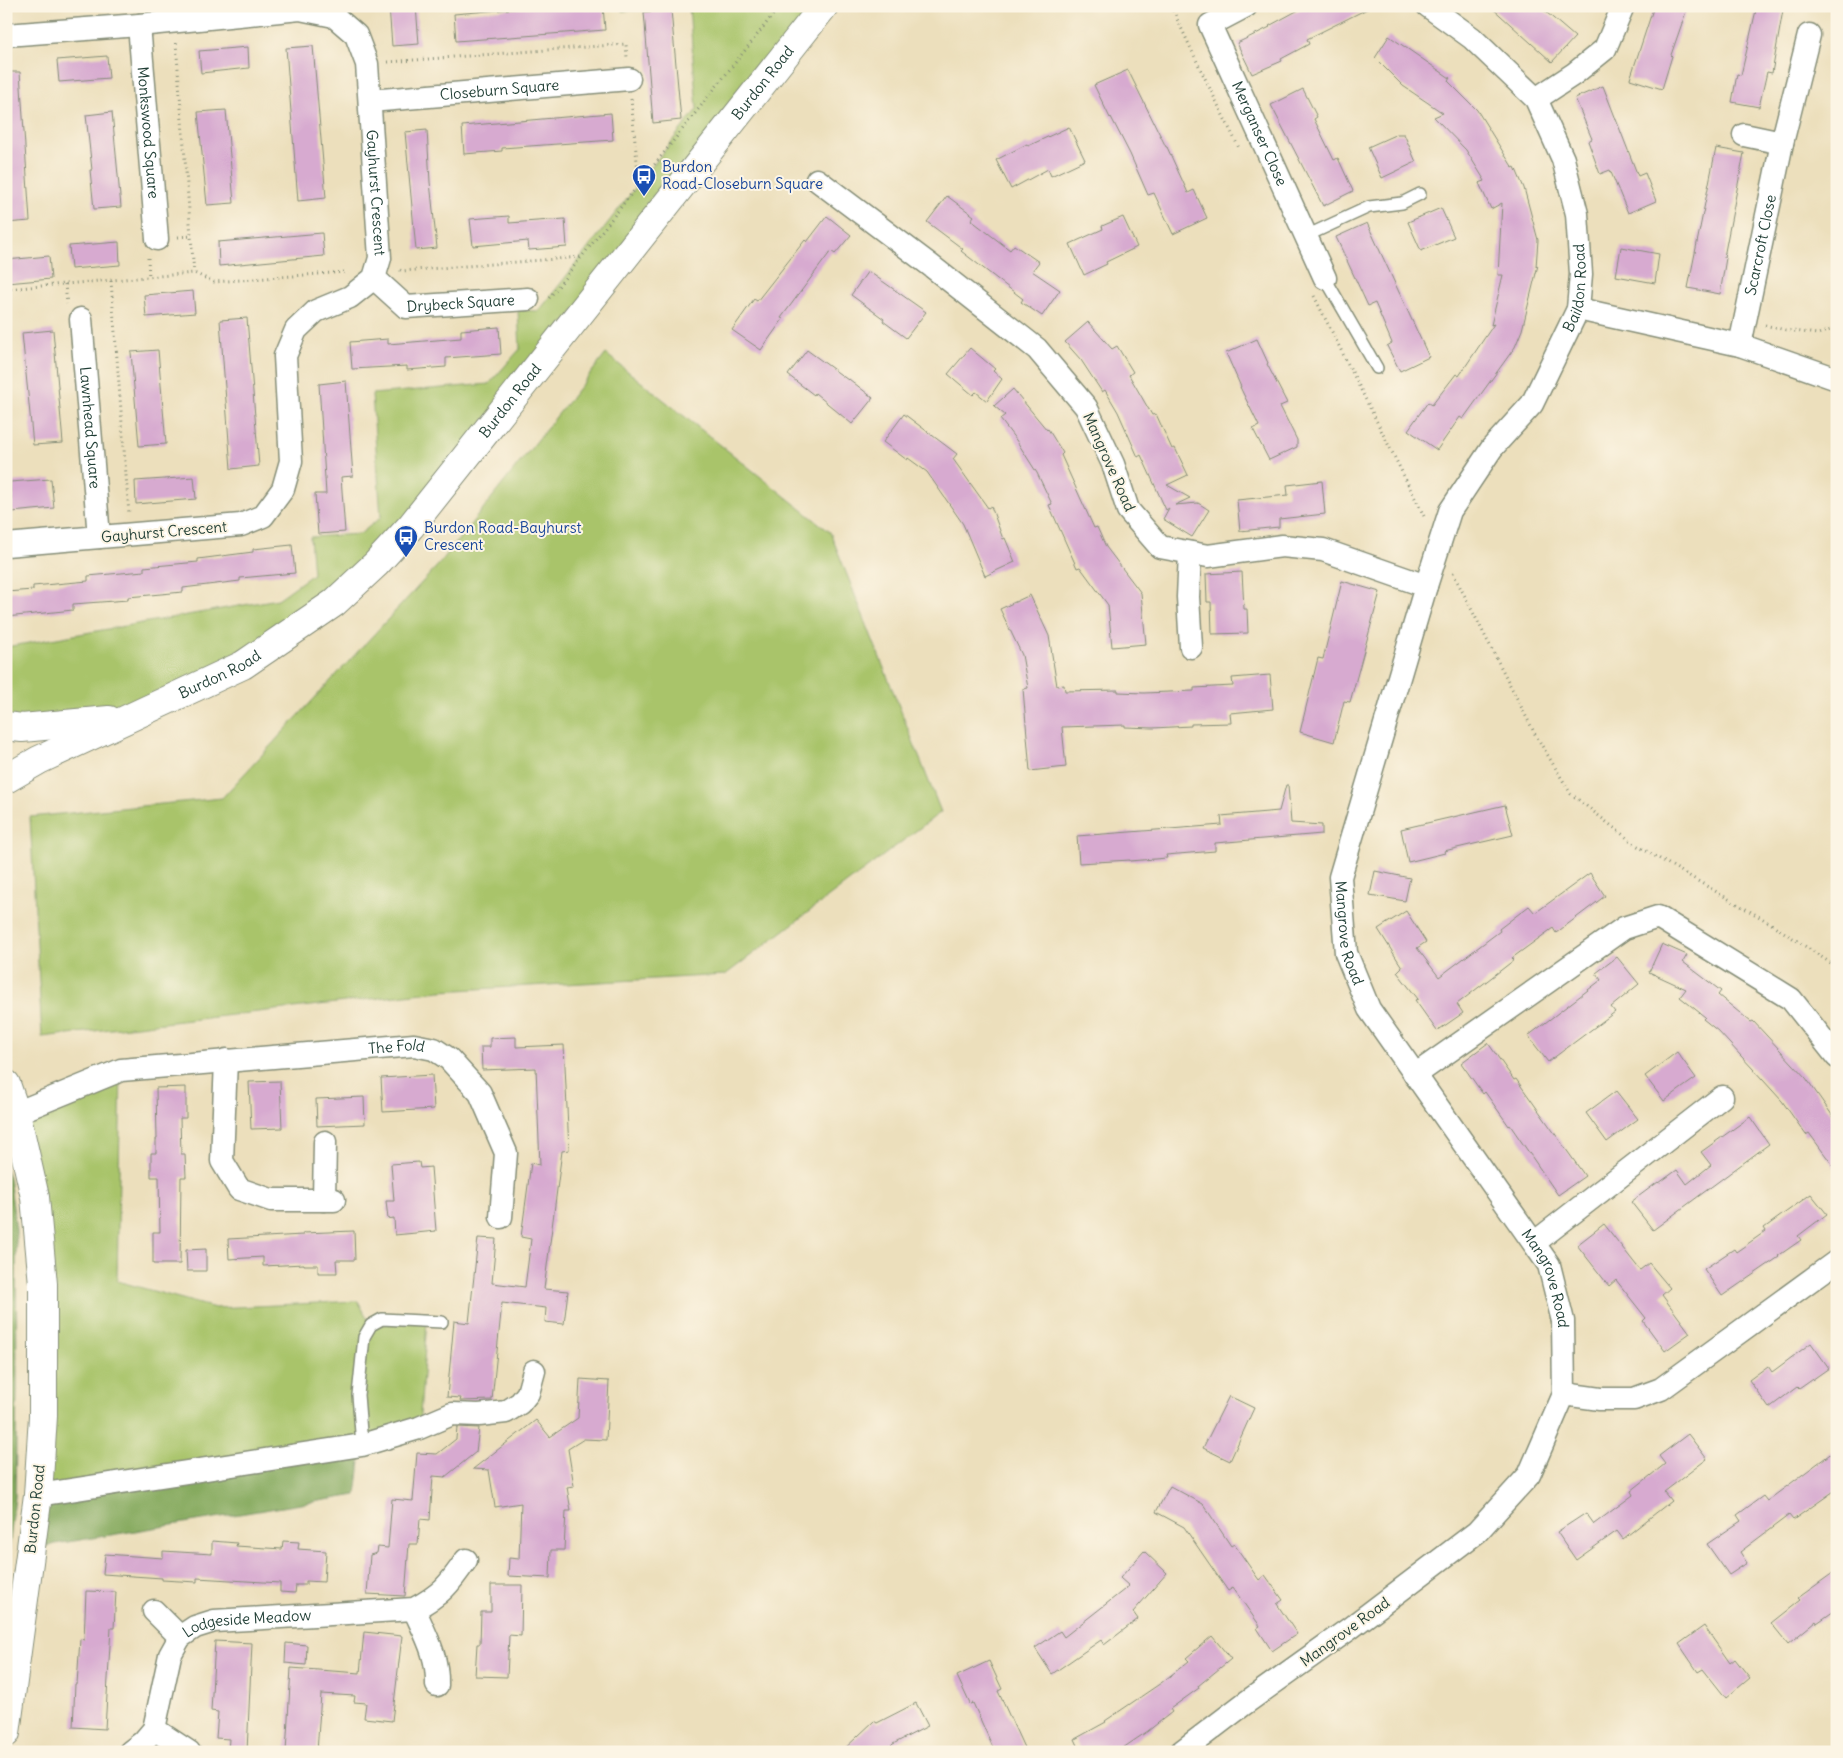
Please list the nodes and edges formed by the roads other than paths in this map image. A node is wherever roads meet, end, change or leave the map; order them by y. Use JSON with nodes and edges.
{"nodes":[{"id":1,"x":824,"y":6,"type":"edge"},
{"id":2,"x":1246,"y":6,"type":"edge"},
{"id":3,"x":1428,"y":6,"type":"edge"},
{"id":4,"x":1623,"y":6,"type":"edge"},
{"id":5,"x":139,"y":25,"type":"junction"},
{"id":6,"x":6,"y":35,"type":"edge"},
{"id":7,"x":1809,"y":35,"type":"dead end"},
{"id":8,"x":629,"y":79,"type":"road end"},
{"id":9,"x":1536,"y":99,"type":"junction"},
{"id":10,"x":370,"y":101,"type":"junction"},
{"id":11,"x":1744,"y":135,"type":"dead end"},
{"id":12,"x":1782,"y":143,"type":"junction"},
{"id":13,"x":817,"y":180,"type":"dead end"},
{"id":14,"x":1420,"y":194,"type":"dead end"},
{"id":15,"x":1306,"y":236,"type":"junction"},
{"id":16,"x":157,"y":238,"type":"road end"},
{"id":17,"x":377,"y":268,"type":"junction"},
{"id":18,"x":1325,"y":278,"type":"joint"},
{"id":19,"x":537,"y":301,"type":"road end"},
{"id":20,"x":1578,"y":309,"type":"junction"},
{"id":21,"x":81,"y":319,"type":"dead end"},
{"id":22,"x":1740,"y":346,"type":"junction"},
{"id":23,"x":1377,"y":368,"type":"dead end"},
{"id":24,"x":1837,"y":379,"type":"edge"},
{"id":25,"x":99,"y":537,"type":"junction"},
{"id":26,"x":6,"y":545,"type":"edge"},
{"id":27,"x":1190,"y":553,"type":"junction"},
{"id":28,"x":1426,"y":586,"type":"junction"},
{"id":29,"x":1191,"y":647,"type":"dead end"},
{"id":30,"x":130,"y":718,"type":"junction"},
{"id":31,"x":6,"y":726,"type":"edge"},
{"id":32,"x":6,"y":779,"type":"edge"},
{"id":33,"x":1837,"y":1057,"type":"edge"},
{"id":34,"x":226,"y":1060,"type":"junction"},
{"id":35,"x":1415,"y":1075,"type":"junction"},
{"id":36,"x":6,"y":1084,"type":"edge"},
{"id":37,"x":1722,"y":1097,"type":"dead end"},
{"id":38,"x":16,"y":1113,"type":"junction"},
{"id":39,"x":325,"y":1142,"type":"dead end"},
{"id":40,"x":501,"y":1217,"type":"dead end"},
{"id":41,"x":1534,"y":1243,"type":"junction"},
{"id":42,"x":1837,"y":1261,"type":"edge"},
{"id":43,"x":442,"y":1322,"type":"dead end"},
{"id":44,"x":534,"y":1371,"type":"dead end"},
{"id":45,"x":1564,"y":1394,"type":"junction"},
{"id":46,"x":362,"y":1445,"type":"junction"},
{"id":47,"x":38,"y":1495,"type":"junction"},
{"id":48,"x":466,"y":1560,"type":"dead end"},
{"id":49,"x":414,"y":1609,"type":"junction"},
{"id":50,"x":154,"y":1611,"type":"dead end"},
{"id":51,"x":180,"y":1637,"type":"junction"},
{"id":52,"x":437,"y":1685,"type":"dead end"},
{"id":53,"x":154,"y":1729,"type":"junction"},
{"id":54,"x":6,"y":1733,"type":"edge"},
{"id":55,"x":130,"y":1752,"type":"edge"},
{"id":56,"x":189,"y":1752,"type":"edge"},
{"id":57,"x":1181,"y":1752,"type":"edge"}],
"edges":[{"from":1,"to":30,"type":"main road","name":"Burdon Road"},
{"from":2,"to":15,"type":"street","name":"Merganser Close"},
{"from":3,"to":9,"type":"street","name":"Baildon Road"},
{"from":4,"to":9,"type":"street"},
{"from":5,"to":6,"type":"street","name":"Gayhurst Crescent"},
{"from":5,"to":10,"type":"street","name":"Gayhurst Crescent"},
{"from":5,"to":16,"type":"street","name":"Monkswood Square"},
{"from":7,"to":12,"type":"street","name":"Scarcroft Close"},
{"from":8,"to":10,"type":"street","name":"Closeburn Square"},
{"from":9,"to":20,"type":"street","name":"Baildon Road"},
{"from":10,"to":17,"type":"street","name":"Gayhurst Crescent"},
{"from":11,"to":12,"type":"street"},
{"from":12,"to":22,"type":"street","name":"Scarcroft Close"},
{"from":13,"to":27,"type":"street","name":"Mangrove Road"},
{"from":14,"to":15,"type":"lane"},
{"from":15,"to":18,"type":"street","name":"Merganser Close"},
{"from":17,"to":19,"type":"street","name":"Drybeck Square"},
{"from":17,"to":25,"type":"street","name":"Gayhurst Crescent"},
{"from":18,"to":23,"type":"lane"},
{"from":20,"to":22,"type":"street"},
{"from":20,"to":28,"type":"street","name":"Baildon Road"},
{"from":21,"to":25,"type":"street","name":"Lawnhead Square"},
{"from":22,"to":24,"type":"street"},
{"from":25,"to":26,"type":"street","name":"Gayhurst Crescent"},
{"from":27,"to":28,"type":"street","name":"Mangrove Road"},
{"from":27,"to":29,"type":"street"},
{"from":28,"to":35,"type":"street","name":"Mangrove Road"},
{"from":30,"to":31,"type":"main road","name":"Burdon Road"},
{"from":30,"to":32,"type":"main road","name":"Burdon Road"},
{"from":33,"to":35,"type":"street"},
{"from":34,"to":38,"type":"street","name":"The Fold"},
{"from":34,"to":39,"type":"street"},
{"from":34,"to":40,"type":"street","name":"The Fold"},
{"from":35,"to":41,"type":"street","name":"Mangrove Road"},
{"from":36,"to":38,"type":"main road","name":"Burdon Road"},
{"from":37,"to":41,"type":"street"},
{"from":38,"to":47,"type":"main road","name":"Burdon Road"},
{"from":41,"to":45,"type":"street","name":"Mangrove Road"},
{"from":42,"to":45,"type":"street"},
{"from":43,"to":46,"type":"lane"},
{"from":44,"to":46,"type":"street"},
{"from":45,"to":57,"type":"street","name":"Mangrove Road"},
{"from":46,"to":47,"type":"street"},
{"from":47,"to":54,"type":"main road","name":"Burdon Road"},
{"from":48,"to":49,"type":"street","name":"Lodgeside Meadow"},
{"from":49,"to":51,"type":"street","name":"Lodgeside Meadow"},
{"from":49,"to":52,"type":"street"},
{"from":50,"to":51,"type":"street"},
{"from":51,"to":53,"type":"street","name":"Lodgeside Meadow"},
{"from":53,"to":55,"type":"street"},
{"from":53,"to":56,"type":"street"}]}
